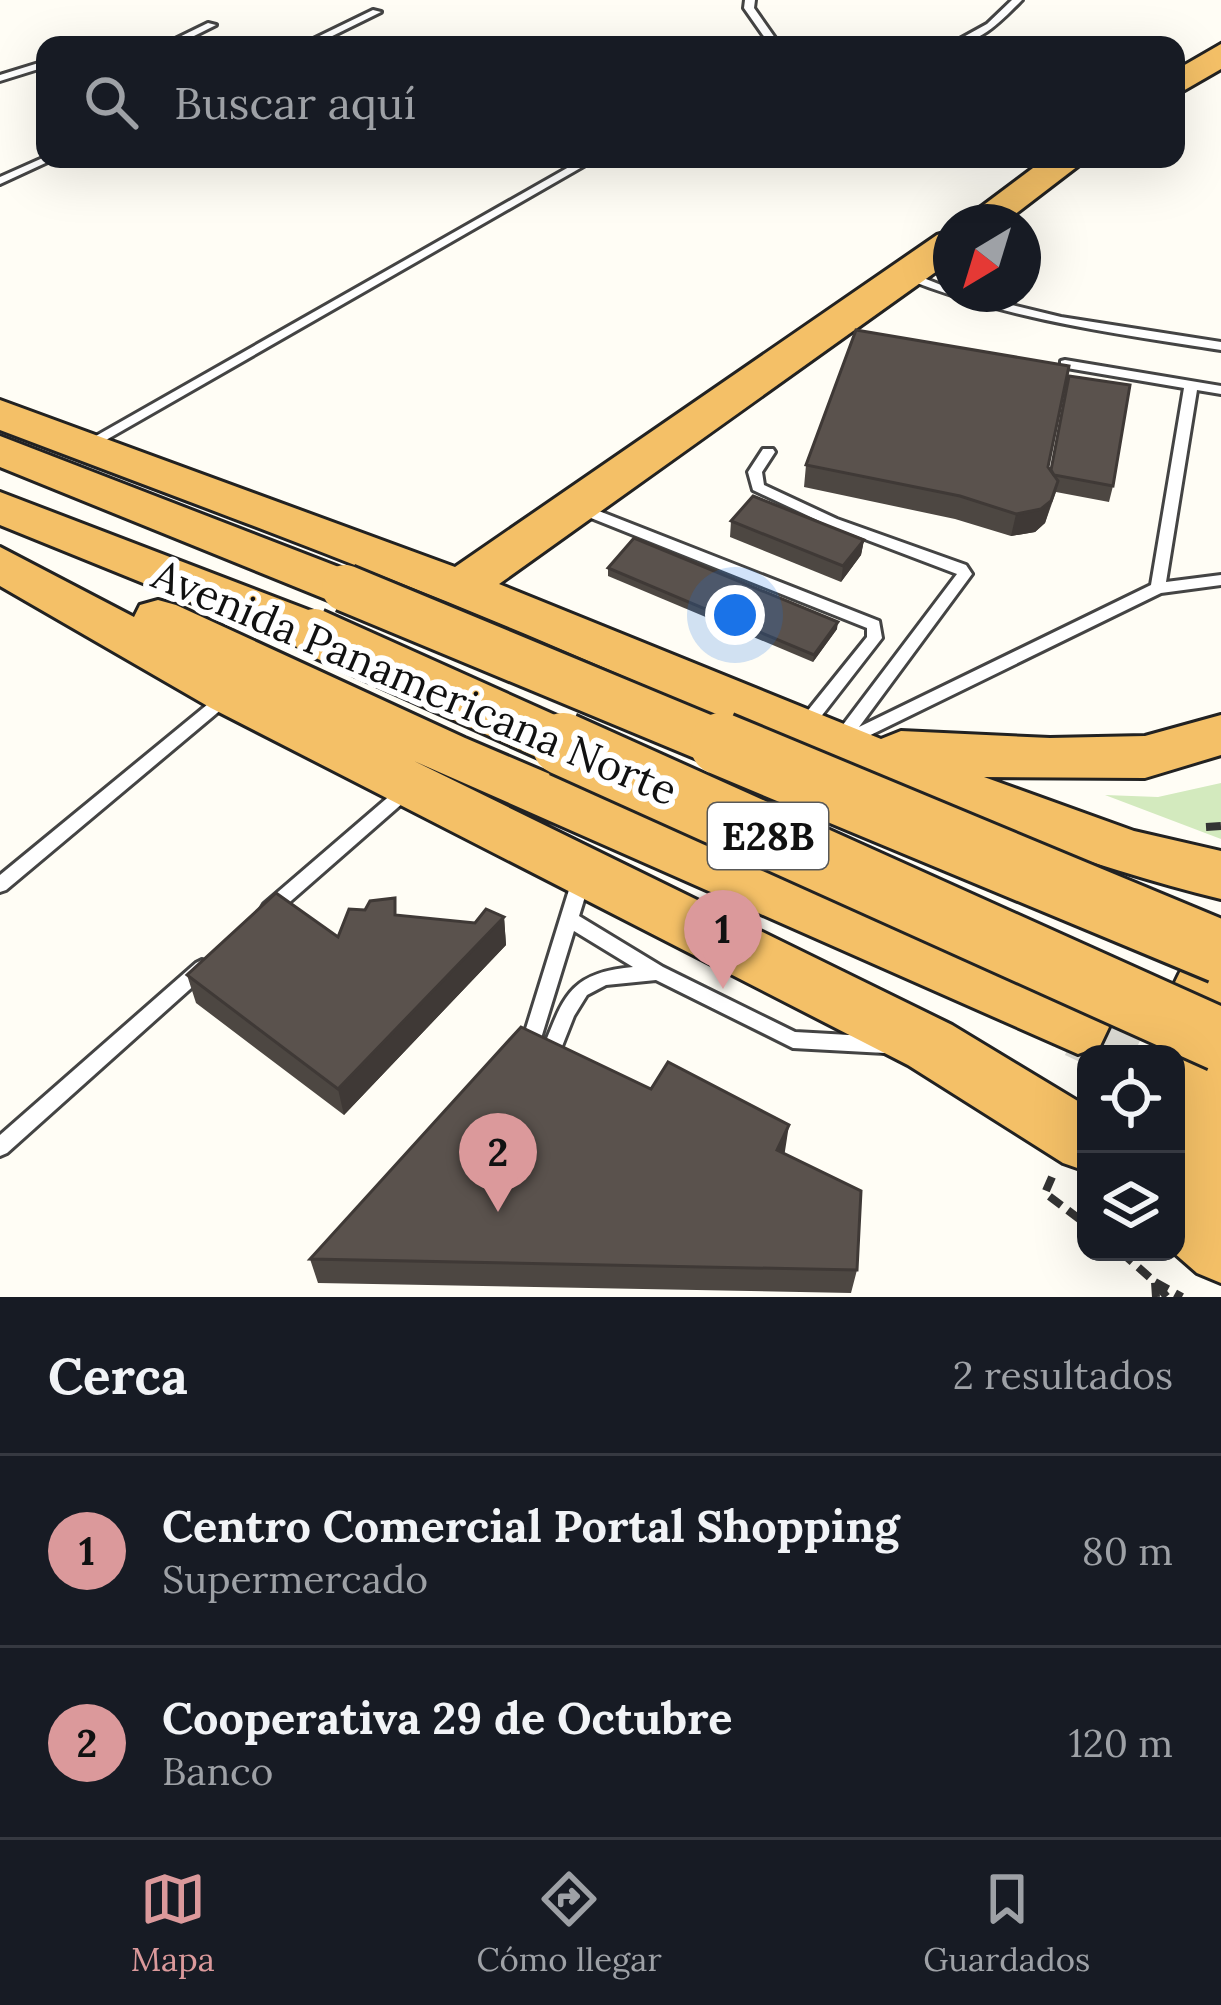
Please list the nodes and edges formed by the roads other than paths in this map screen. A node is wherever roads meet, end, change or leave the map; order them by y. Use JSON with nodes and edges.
{"nodes":[{"id":1,"x":750,"y":0,"type":"edge"},
{"id":2,"x":1017,"y":0,"type":"edge"},
{"id":3,"x":376,"y":13,"type":"dead end"},
{"id":4,"x":211,"y":25,"type":"dead end"},
{"id":5,"x":187,"y":36,"type":"edge"},
{"id":6,"x":326,"y":36,"type":"edge"},
{"id":7,"x":768,"y":36,"type":"edge"},
{"id":8,"x":971,"y":36,"type":"edge"},
{"id":9,"x":1221,"y":54,"type":"edge"},
{"id":10,"x":36,"y":67,"type":"edge"},
{"id":11,"x":0,"y":78,"type":"edge"},
{"id":12,"x":1185,"y":79,"type":"edge"},
{"id":13,"x":36,"y":165,"type":"edge"},
{"id":14,"x":575,"y":168,"type":"edge"},
{"id":15,"x":1057,"y":168,"type":"edge"},
{"id":16,"x":0,"y":181,"type":"edge"},
{"id":17,"x":1006,"y":204,"type":"edge"},
{"id":18,"x":933,"y":256,"type":"edge"},
{"id":19,"x":906,"y":275,"type":"junction"},
{"id":20,"x":1221,"y":346,"type":"edge"},
{"id":21,"x":1065,"y":364,"type":"edge"},
{"id":22,"x":1191,"y":385,"type":"junction"},
{"id":23,"x":1221,"y":390,"type":"edge"},
{"id":24,"x":0,"y":410,"type":"edge"},
{"id":25,"x":87,"y":445,"type":"junction"},
{"id":26,"x":0,"y":450,"type":"edge"},
{"id":27,"x":768,"y":452,"type":"dead end"},
{"id":28,"x":573,"y":506,"type":"junction"},
{"id":29,"x":0,"y":507,"type":"edge"},
{"id":30,"x":0,"y":547,"type":"edge"},
{"id":31,"x":0,"y":564,"type":"edge"},
{"id":32,"x":1221,"y":580,"type":"edge"},
{"id":33,"x":460,"y":586,"type":"junction"},
{"id":34,"x":1158,"y":588,"type":"junction"},
{"id":35,"x":329,"y":610,"type":"junction"},
{"id":36,"x":230,"y":694,"type":"junction"},
{"id":37,"x":1221,"y":735,"type":"edge"},
{"id":38,"x":830,"y":742,"type":"junction"},
{"id":39,"x":412,"y":785,"type":"junction"},
{"id":40,"x":1221,"y":875,"type":"edge"},
{"id":41,"x":0,"y":885,"type":"edge"},
{"id":42,"x":577,"y":894,"type":"junction"},
{"id":43,"x":249,"y":927,"type":"edge"},
{"id":44,"x":1221,"y":956,"type":"edge"},
{"id":45,"x":214,"y":958,"type":"edge"},
{"id":46,"x":657,"y":972,"type":"junction"},
{"id":47,"x":1078,"y":1027,"type":"tunnel mouth"},
{"id":48,"x":1221,"y":1040,"type":"edge"},
{"id":49,"x":930,"y":1045,"type":"junction"},
{"id":50,"x":1077,"y":1135,"type":"edge"},
{"id":51,"x":0,"y":1147,"type":"edge"},
{"id":52,"x":1221,"y":1204,"type":"edge"},
{"id":53,"x":1185,"y":1219,"type":"edge"},
{"id":54,"x":1221,"y":1249,"type":"edge"}],
"edges":[{"from":1,"to":7,"type":"lane"},
{"from":2,"to":8,"type":"lane"},
{"from":3,"to":6,"type":"lane"},
{"from":4,"to":5,"type":"lane"},
{"from":9,"to":12,"type":"highway"},
{"from":10,"to":11,"type":"lane"},
{"from":13,"to":16,"type":"lane"},
{"from":14,"to":25,"type":"lane"},
{"from":15,"to":17,"type":"highway"},
{"from":18,"to":19,"type":"highway"},
{"from":19,"to":20,"type":"lane"},
{"from":19,"to":28,"type":"highway"},
{"from":21,"to":22,"type":"lane"},
{"from":22,"to":23,"type":"lane"},
{"from":22,"to":34,"type":"lane"},
{"from":24,"to":25,"type":"highway"},
{"from":25,"to":33,"type":"highway"},
{"from":26,"to":35,"type":"highway","name":"Avenida Panamericana Norte","number":"E28B"},
{"from":27,"to":38,"type":"lane"},
{"from":28,"to":33,"type":"highway"},
{"from":28,"to":38,"type":"lane"},
{"from":29,"to":35,"type":"highway","name":"Avenida Panamericana Norte","number":"E28B"},
{"from":30,"to":47,"type":"highway"},
{"from":31,"to":36,"type":"highway"},
{"from":32,"to":34,"type":"lane"},
{"from":33,"to":38,"type":"highway"},
{"from":34,"to":38,"type":"lane"},
{"from":35,"to":44,"type":"highway","name":"Avenida Panamericana Norte","number":"E28B","bridge":true},
{"from":35,"to":48,"type":"highway","name":"Avenida Panamericana Norte","number":"E28B","bridge":true},
{"from":36,"to":39,"type":"highway"},
{"from":36,"to":41,"type":"lane"},
{"from":37,"to":38,"type":"highway"},
{"from":38,"to":40,"type":"highway"},
{"from":39,"to":42,"type":"highway"},
{"from":39,"to":43,"type":"lane"},
{"from":42,"to":46,"type":"lane"},
{"from":42,"to":46,"type":"lane"},
{"from":42,"to":49,"type":"highway"},
{"from":44,"to":52,"type":"highway"},
{"from":45,"to":51,"type":"lane"},
{"from":46,"to":49,"type":"lane"},
{"from":49,"to":50,"type":"highway"},
{"from":53,"to":54,"type":"highway"}]}
